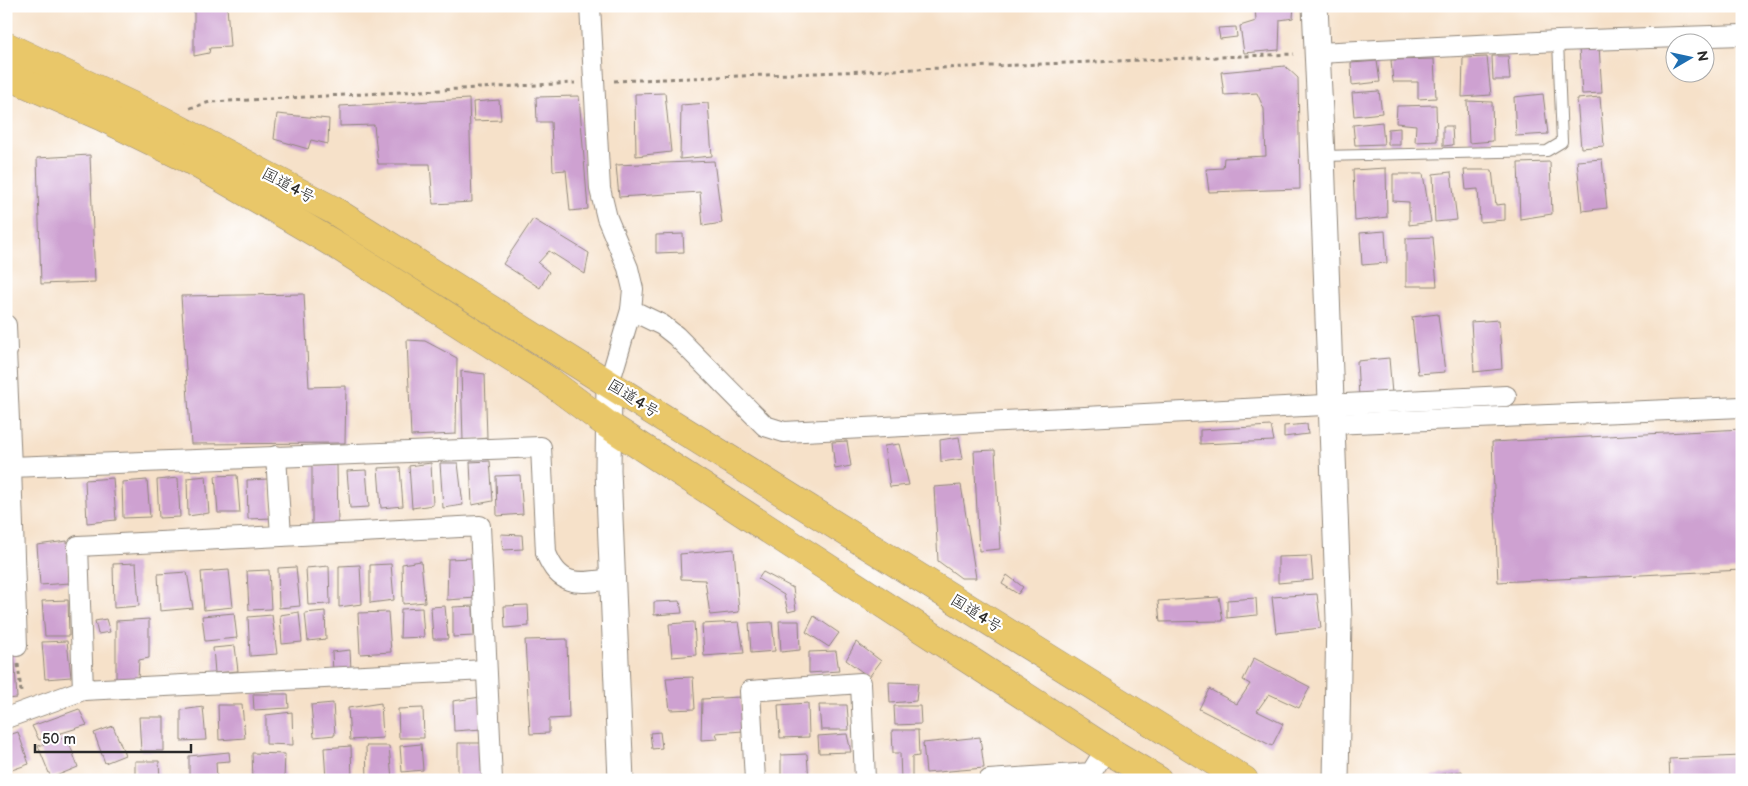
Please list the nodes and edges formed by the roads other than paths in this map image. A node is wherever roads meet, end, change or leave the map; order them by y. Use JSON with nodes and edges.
{"nodes":[{"id":1,"x":590,"y":6,"type":"edge"},
{"id":2,"x":1315,"y":6,"type":"edge"},
{"id":3,"x":1742,"y":35,"type":"edge"},
{"id":4,"x":1558,"y":41,"type":"junction"},
{"id":5,"x":6,"y":46,"type":"edge"},
{"id":6,"x":1318,"y":53,"type":"junction"},
{"id":7,"x":8,"y":80,"type":"edge"},
{"id":8,"x":1322,"y":156,"type":"junction"},
{"id":9,"x":631,"y":310,"type":"junction"},
{"id":10,"x":6,"y":325,"type":"edge"},
{"id":11,"x":7,"y":351,"type":"edge"},
{"id":12,"x":609,"y":384,"type":"junction"},
{"id":13,"x":1506,"y":396,"type":"dead end"},
{"id":14,"x":1742,"y":407,"type":"edge"},
{"id":15,"x":1331,"y":415,"type":"junction"},
{"id":16,"x":608,"y":425,"type":"junction"},
{"id":17,"x":276,"y":456,"type":"junction"},
{"id":18,"x":8,"y":467,"type":"edge"},
{"id":19,"x":281,"y":536,"type":"junction"},
{"id":20,"x":612,"y":579,"type":"junction"},
{"id":21,"x":17,"y":646,"type":"road end"},
{"id":22,"x":486,"y":670,"type":"junction"},
{"id":23,"x":83,"y":690,"type":"junction"},
{"id":24,"x":14,"y":716,"type":"edge"},
{"id":25,"x":1106,"y":750,"type":"junction"},
{"id":26,"x":492,"y":780,"type":"edge"},
{"id":27,"x":622,"y":780,"type":"edge"},
{"id":28,"x":755,"y":780,"type":"edge"},
{"id":29,"x":864,"y":780,"type":"edge"},
{"id":30,"x":989,"y":780,"type":"edge"},
{"id":31,"x":1158,"y":780,"type":"edge"},
{"id":32,"x":1244,"y":780,"type":"edge"},
{"id":33,"x":1336,"y":780,"type":"edge"}],
"edges":[{"from":1,"to":9,"type":"street"},
{"from":2,"to":6,"type":"street"},
{"from":3,"to":4,"type":"street"},
{"from":4,"to":6,"type":"street"},
{"from":4,"to":8,"type":"lane"},
{"from":5,"to":12,"type":"highway","name":"国道4号"},
{"from":6,"to":8,"type":"street"},
{"from":7,"to":16,"type":"highway","name":"国道4号"},
{"from":8,"to":15,"type":"street"},
{"from":9,"to":12,"type":"street"},
{"from":9,"to":15,"type":"street"},
{"from":10,"to":11,"type":"street"},
{"from":11,"to":18,"type":"street"},
{"from":12,"to":16,"type":"street"},
{"from":12,"to":32,"type":"highway","name":"国道4号"},
{"from":13,"to":15,"type":"street"},
{"from":14,"to":15,"type":"street"},
{"from":15,"to":33,"type":"street"},
{"from":16,"to":20,"type":"street"},
{"from":16,"to":25,"type":"highway","name":"国道4号"},
{"from":17,"to":18,"type":"street"},
{"from":17,"to":19,"type":"street"},
{"from":17,"to":20,"type":"street"},
{"from":18,"to":21,"type":"street"},
{"from":19,"to":22,"type":"street"},
{"from":19,"to":23,"type":"street"},
{"from":20,"to":27,"type":"street"},
{"from":22,"to":23,"type":"street"},
{"from":22,"to":26,"type":"street"},
{"from":23,"to":24,"type":"street"},
{"from":25,"to":30,"type":"street"},
{"from":25,"to":31,"type":"highway","name":"国道4号"},
{"from":28,"to":29,"type":"street"}]}
